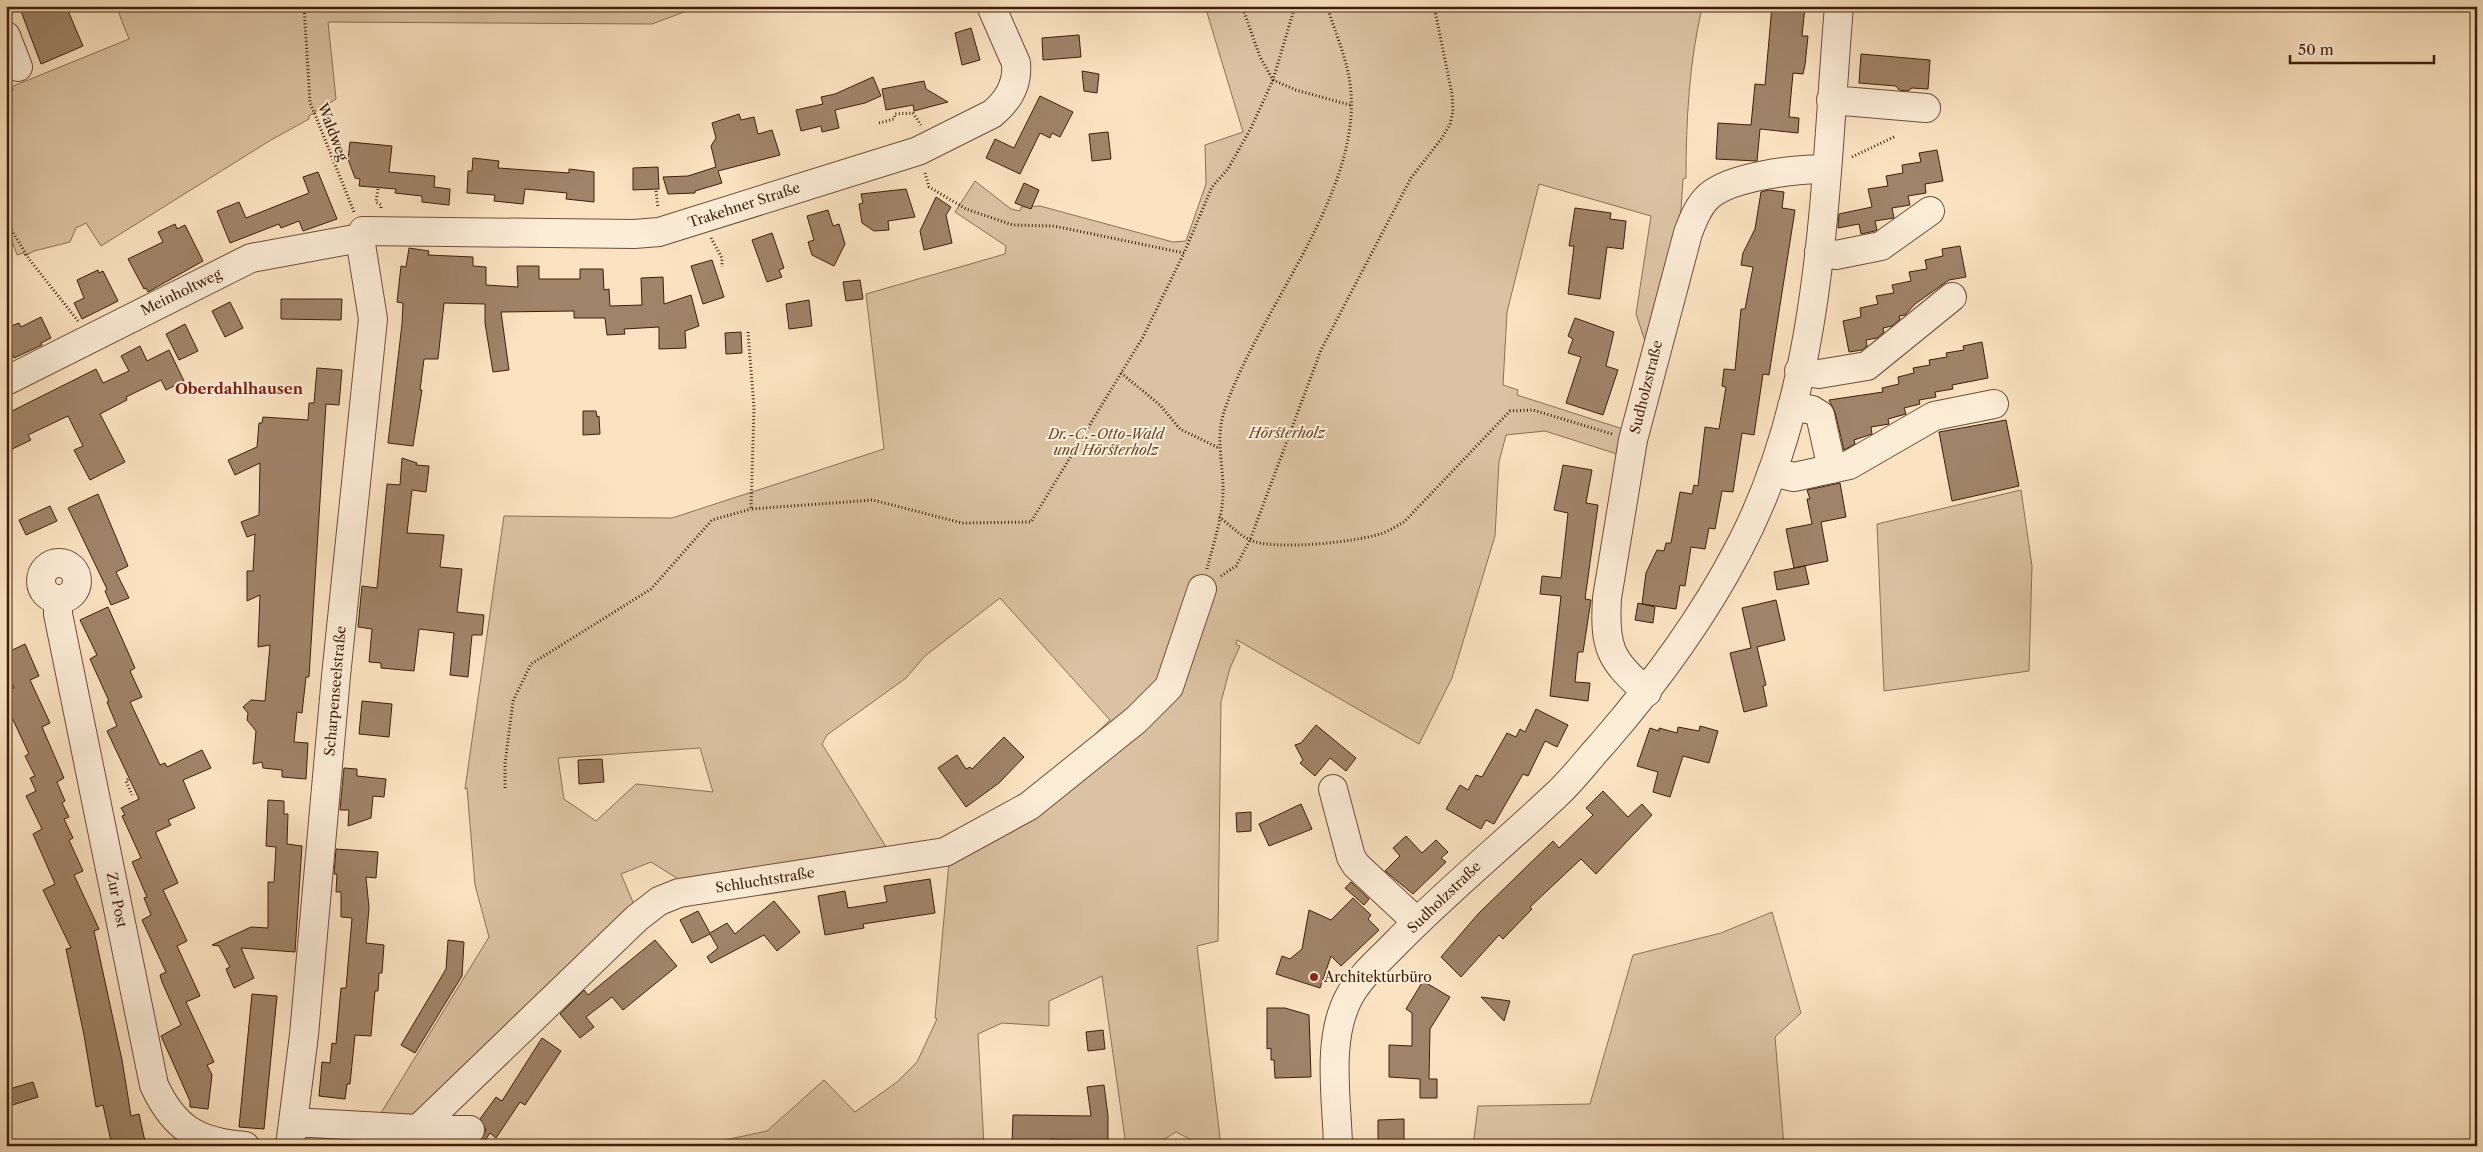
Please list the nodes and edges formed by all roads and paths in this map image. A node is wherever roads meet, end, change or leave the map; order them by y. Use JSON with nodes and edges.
{"nodes":[{"id":1,"x":304,"y":6,"type":"edge"},
{"id":2,"x":991,"y":6,"type":"edge"},
{"id":3,"x":1242,"y":6,"type":"edge"},
{"id":4,"x":1295,"y":6,"type":"edge"},
{"id":5,"x":1327,"y":6,"type":"edge"},
{"id":6,"x":1434,"y":6,"type":"edge"},
{"id":7,"x":1839,"y":6,"type":"edge"},
{"id":8,"x":6,"y":36,"type":"edge"},
{"id":9,"x":18,"y":67,"type":"dead end"},
{"id":10,"x":1273,"y":80,"type":"junction"},
{"id":11,"x":1831,"y":100,"type":"junction"},
{"id":12,"x":1350,"y":105,"type":"junction"},
{"id":13,"x":1926,"y":108,"type":"dead end"},
{"id":14,"x":879,"y":123,"type":"dead end"},
{"id":15,"x":1896,"y":136,"type":"dead end"},
{"id":16,"x":926,"y":148,"type":"junction"},
{"id":17,"x":1826,"y":164,"type":"junction"},
{"id":18,"x":1930,"y":211,"type":"dead end"},
{"id":19,"x":708,"y":216,"type":"junction"},
{"id":20,"x":6,"y":221,"type":"edge"},
{"id":21,"x":361,"y":234,"type":"junction"},
{"id":22,"x":1819,"y":252,"type":"junction"},
{"id":23,"x":1184,"y":253,"type":"junction"},
{"id":24,"x":722,"y":267,"type":"dead end"},
{"id":25,"x":1952,"y":297,"type":"dead end"},
{"id":26,"x":748,"y":332,"type":"dead end"},
{"id":27,"x":91,"y":337,"type":"junction"},
{"id":28,"x":1799,"y":371,"type":"junction"},
{"id":29,"x":1121,"y":373,"type":"junction"},
{"id":30,"x":6,"y":381,"type":"edge"},
{"id":31,"x":1994,"y":404,"type":"dead end"},
{"id":32,"x":1792,"y":406,"type":"junction"},
{"id":33,"x":1633,"y":440,"type":"junction"},
{"id":34,"x":1219,"y":448,"type":"junction"},
{"id":35,"x":1832,"y":469,"type":"junction"},
{"id":36,"x":1772,"y":472,"type":"junction"},
{"id":37,"x":751,"y":509,"type":"junction"},
{"id":38,"x":1219,"y":517,"type":"junction"},
{"id":39,"x":1250,"y":540,"type":"junction"},
{"id":40,"x":1202,"y":589,"type":"junction"},
{"id":41,"x":58,"y":599,"type":"dead end"},
{"id":42,"x":1647,"y":692,"type":"junction"},
{"id":43,"x":128,"y":779,"type":"dead end"},
{"id":44,"x":505,"y":788,"type":"dead end"},
{"id":45,"x":1333,"y":789,"type":"dead end"},
{"id":46,"x":132,"y":795,"type":"dead end"},
{"id":47,"x":1417,"y":922,"type":"junction"},
{"id":48,"x":418,"y":1129,"type":"junction"},
{"id":49,"x":470,"y":1130,"type":"dead end"},
{"id":50,"x":292,"y":1134,"type":"edge"},
{"id":51,"x":245,"y":1146,"type":"edge"},
{"id":52,"x":1338,"y":1146,"type":"edge"}],
"edges":[{"from":1,"to":21,"type":"path","name":"Waldweg"},
{"from":2,"to":16,"type":"street","name":"Trakehner Straße"},
{"from":3,"to":10,"type":"path"},
{"from":4,"to":10,"type":"path"},
{"from":5,"to":12,"type":"path"},
{"from":6,"to":39,"type":"path"},
{"from":7,"to":11,"type":"street","name":"Sudholzstraße"},
{"from":8,"to":9,"type":"street"},
{"from":10,"to":12,"type":"path"},
{"from":10,"to":23,"type":"path"},
{"from":11,"to":13,"type":"street"},
{"from":11,"to":17,"type":"street","name":"Sudholzstraße"},
{"from":12,"to":34,"type":"path"},
{"from":14,"to":16,"type":"path"},
{"from":15,"to":17,"type":"path"},
{"from":16,"to":19,"type":"street","name":"Trakehner Straße"},
{"from":16,"to":23,"type":"path"},
{"from":17,"to":22,"type":"street","name":"Sudholzstraße"},
{"from":17,"to":33,"type":"street","name":"Sudholzstraße"},
{"from":18,"to":22,"type":"street"},
{"from":19,"to":21,"type":"street","name":"Trakehner Straße"},
{"from":19,"to":24,"type":"path"},
{"from":20,"to":27,"type":"path"},
{"from":21,"to":27,"type":"street","name":"Meinholtweg"},
{"from":21,"to":50,"type":"street","name":"Scharpenseelstraße"},
{"from":22,"to":28,"type":"street","name":"Sudholzstraße"},
{"from":23,"to":29,"type":"path"},
{"from":25,"to":28,"type":"street"},
{"from":26,"to":37,"type":"path"},
{"from":27,"to":30,"type":"street","name":"Meinholtweg"},
{"from":28,"to":32,"type":"street","name":"Sudholzstraße"},
{"from":29,"to":34,"type":"path"},
{"from":29,"to":37,"type":"path"},
{"from":31,"to":35,"type":"street"},
{"from":32,"to":35,"type":"street"},
{"from":32,"to":36,"type":"street","name":"Sudholzstraße"},
{"from":33,"to":39,"type":"path"},
{"from":33,"to":42,"type":"street","name":"Sudholzstraße"},
{"from":34,"to":38,"type":"path"},
{"from":35,"to":36,"type":"street"},
{"from":36,"to":42,"type":"street","name":"Sudholzstraße"},
{"from":37,"to":44,"type":"path"},
{"from":38,"to":39,"type":"path"},
{"from":38,"to":40,"type":"path"},
{"from":39,"to":40,"type":"path"},
{"from":40,"to":48,"type":"street","name":"Schluchtstraße"},
{"from":41,"to":51,"type":"street","name":"Zur Post"},
{"from":42,"to":47,"type":"street","name":"Sudholzstraße"},
{"from":43,"to":46,"type":"path"},
{"from":45,"to":47,"type":"street"},
{"from":47,"to":52,"type":"street","name":"Sudholzstraße"},
{"from":48,"to":49,"type":"street"},
{"from":48,"to":50,"type":"street"}]}
